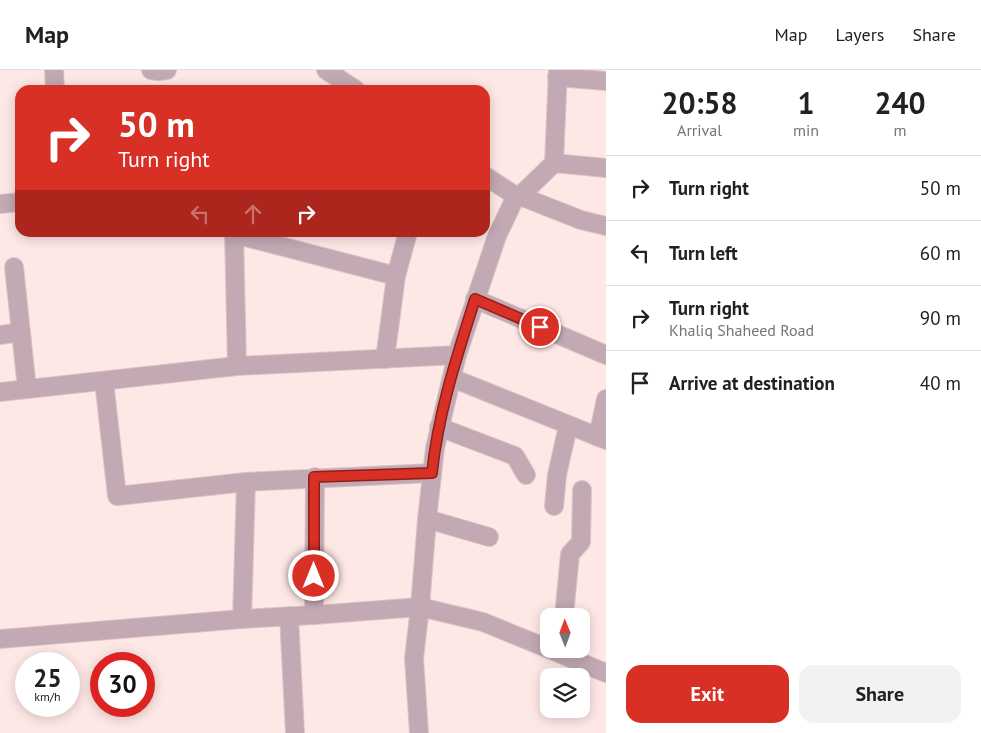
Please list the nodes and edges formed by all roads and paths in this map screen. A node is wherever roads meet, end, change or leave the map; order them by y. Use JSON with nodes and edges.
{"nodes":[{"id":1,"x":54,"y":70,"type":"edge"},
{"id":2,"x":151,"y":70,"type":"edge"},
{"id":3,"x":167,"y":70,"type":"edge"},
{"id":4,"x":326,"y":70,"type":"edge"},
{"id":5,"x":557,"y":74,"type":"edge"},
{"id":6,"x":606,"y":81,"type":"edge"},
{"id":7,"x":55,"y":85,"type":"edge"},
{"id":8,"x":348,"y":85,"type":"edge"},
{"id":9,"x":554,"y":163,"type":"junction"},
{"id":10,"x":606,"y":168,"type":"edge"},
{"id":11,"x":490,"y":179,"type":"edge"},
{"id":12,"x":518,"y":196,"type":"junction"},
{"id":13,"x":15,"y":202,"type":"edge"},
{"id":14,"x":0,"y":204,"type":"edge"},
{"id":15,"x":606,"y":226,"type":"edge"},
{"id":16,"x":234,"y":237,"type":"edge"},
{"id":17,"x":249,"y":237,"type":"edge"},
{"id":18,"x":407,"y":237,"type":"edge"},
{"id":19,"x":14,"y":267,"type":"dead end"},
{"id":20,"x":396,"y":276,"type":"junction"},
{"id":21,"x":475,"y":299,"type":"junction"},
{"id":22,"x":21,"y":332,"type":"junction"},
{"id":23,"x":0,"y":335,"type":"edge"},
{"id":24,"x":457,"y":355,"type":"junction"},
{"id":25,"x":606,"y":355,"type":"edge"},
{"id":26,"x":385,"y":359,"type":"junction"},
{"id":27,"x":237,"y":366,"type":"junction"},
{"id":28,"x":452,"y":378,"type":"junction"},
{"id":29,"x":104,"y":381,"type":"junction"},
{"id":30,"x":26,"y":390,"type":"junction"},
{"id":31,"x":0,"y":392,"type":"edge"},
{"id":32,"x":606,"y":400,"type":"edge"},
{"id":33,"x":439,"y":426,"type":"junction"},
{"id":34,"x":568,"y":426,"type":"junction"},
{"id":35,"x":602,"y":439,"type":"edge"},
{"id":36,"x":432,"y":473,"type":"junction"},
{"id":37,"x":526,"y":475,"type":"dead end"},
{"id":38,"x":314,"y":477,"type":"junction"},
{"id":39,"x":246,"y":482,"type":"junction"},
{"id":40,"x":582,"y":490,"type":"dead end"},
{"id":41,"x":554,"y":506,"type":"dead end"},
{"id":42,"x":427,"y":519,"type":"junction"},
{"id":43,"x":489,"y":537,"type":"dead end"},
{"id":44,"x":420,"y":607,"type":"junction"},
{"id":45,"x":565,"y":608,"type":"edge"},
{"id":46,"x":314,"y":615,"type":"junction"},
{"id":47,"x":290,"y":616,"type":"junction"},
{"id":48,"x":242,"y":619,"type":"junction"},
{"id":49,"x":0,"y":639,"type":"edge"},
{"id":50,"x":540,"y":644,"type":"edge"},
{"id":51,"x":574,"y":658,"type":"edge"},
{"id":52,"x":606,"y":672,"type":"edge"},
{"id":53,"x":295,"y":733,"type":"edge"},
{"id":54,"x":419,"y":733,"type":"edge"}],
"edges":[{"from":1,"to":7,"type":"street"},
{"from":2,"to":3,"type":"street"},
{"from":4,"to":8,"type":"street"},
{"from":5,"to":6,"type":"street"},
{"from":5,"to":9,"type":"street"},
{"from":9,"to":10,"type":"street"},
{"from":9,"to":12,"type":"street"},
{"from":11,"to":12,"type":"street"},
{"from":12,"to":15,"type":"street"},
{"from":12,"to":21,"type":"street"},
{"from":13,"to":14,"type":"street"},
{"from":16,"to":27,"type":"street"},
{"from":17,"to":20,"type":"street"},
{"from":18,"to":20,"type":"street"},
{"from":19,"to":22,"type":"street"},
{"from":20,"to":26,"type":"street"},
{"from":21,"to":24,"type":"street"},
{"from":21,"to":25,"type":"street"},
{"from":22,"to":23,"type":"street"},
{"from":22,"to":30,"type":"street"},
{"from":24,"to":26,"type":"street"},
{"from":24,"to":28,"type":"street"},
{"from":26,"to":27,"type":"street"},
{"from":27,"to":29,"type":"street"},
{"from":28,"to":33,"type":"street"},
{"from":28,"to":34,"type":"street"},
{"from":29,"to":30,"type":"street"},
{"from":29,"to":39,"type":"street"},
{"from":30,"to":31,"type":"street"},
{"from":32,"to":35,"type":"street"},
{"from":33,"to":36,"type":"street"},
{"from":33,"to":37,"type":"street"},
{"from":34,"to":35,"type":"street"},
{"from":34,"to":41,"type":"street"},
{"from":36,"to":38,"type":"street"},
{"from":36,"to":42,"type":"street"},
{"from":38,"to":39,"type":"street"},
{"from":38,"to":46,"type":"street"},
{"from":39,"to":48,"type":"street"},
{"from":40,"to":45,"type":"street"},
{"from":42,"to":43,"type":"street"},
{"from":42,"to":44,"type":"street"},
{"from":44,"to":46,"type":"street"},
{"from":44,"to":50,"type":"street"},
{"from":44,"to":54,"type":"street"},
{"from":46,"to":47,"type":"street"},
{"from":47,"to":48,"type":"street"},
{"from":47,"to":53,"type":"street"},
{"from":48,"to":49,"type":"street"},
{"from":51,"to":52,"type":"street"}]}
